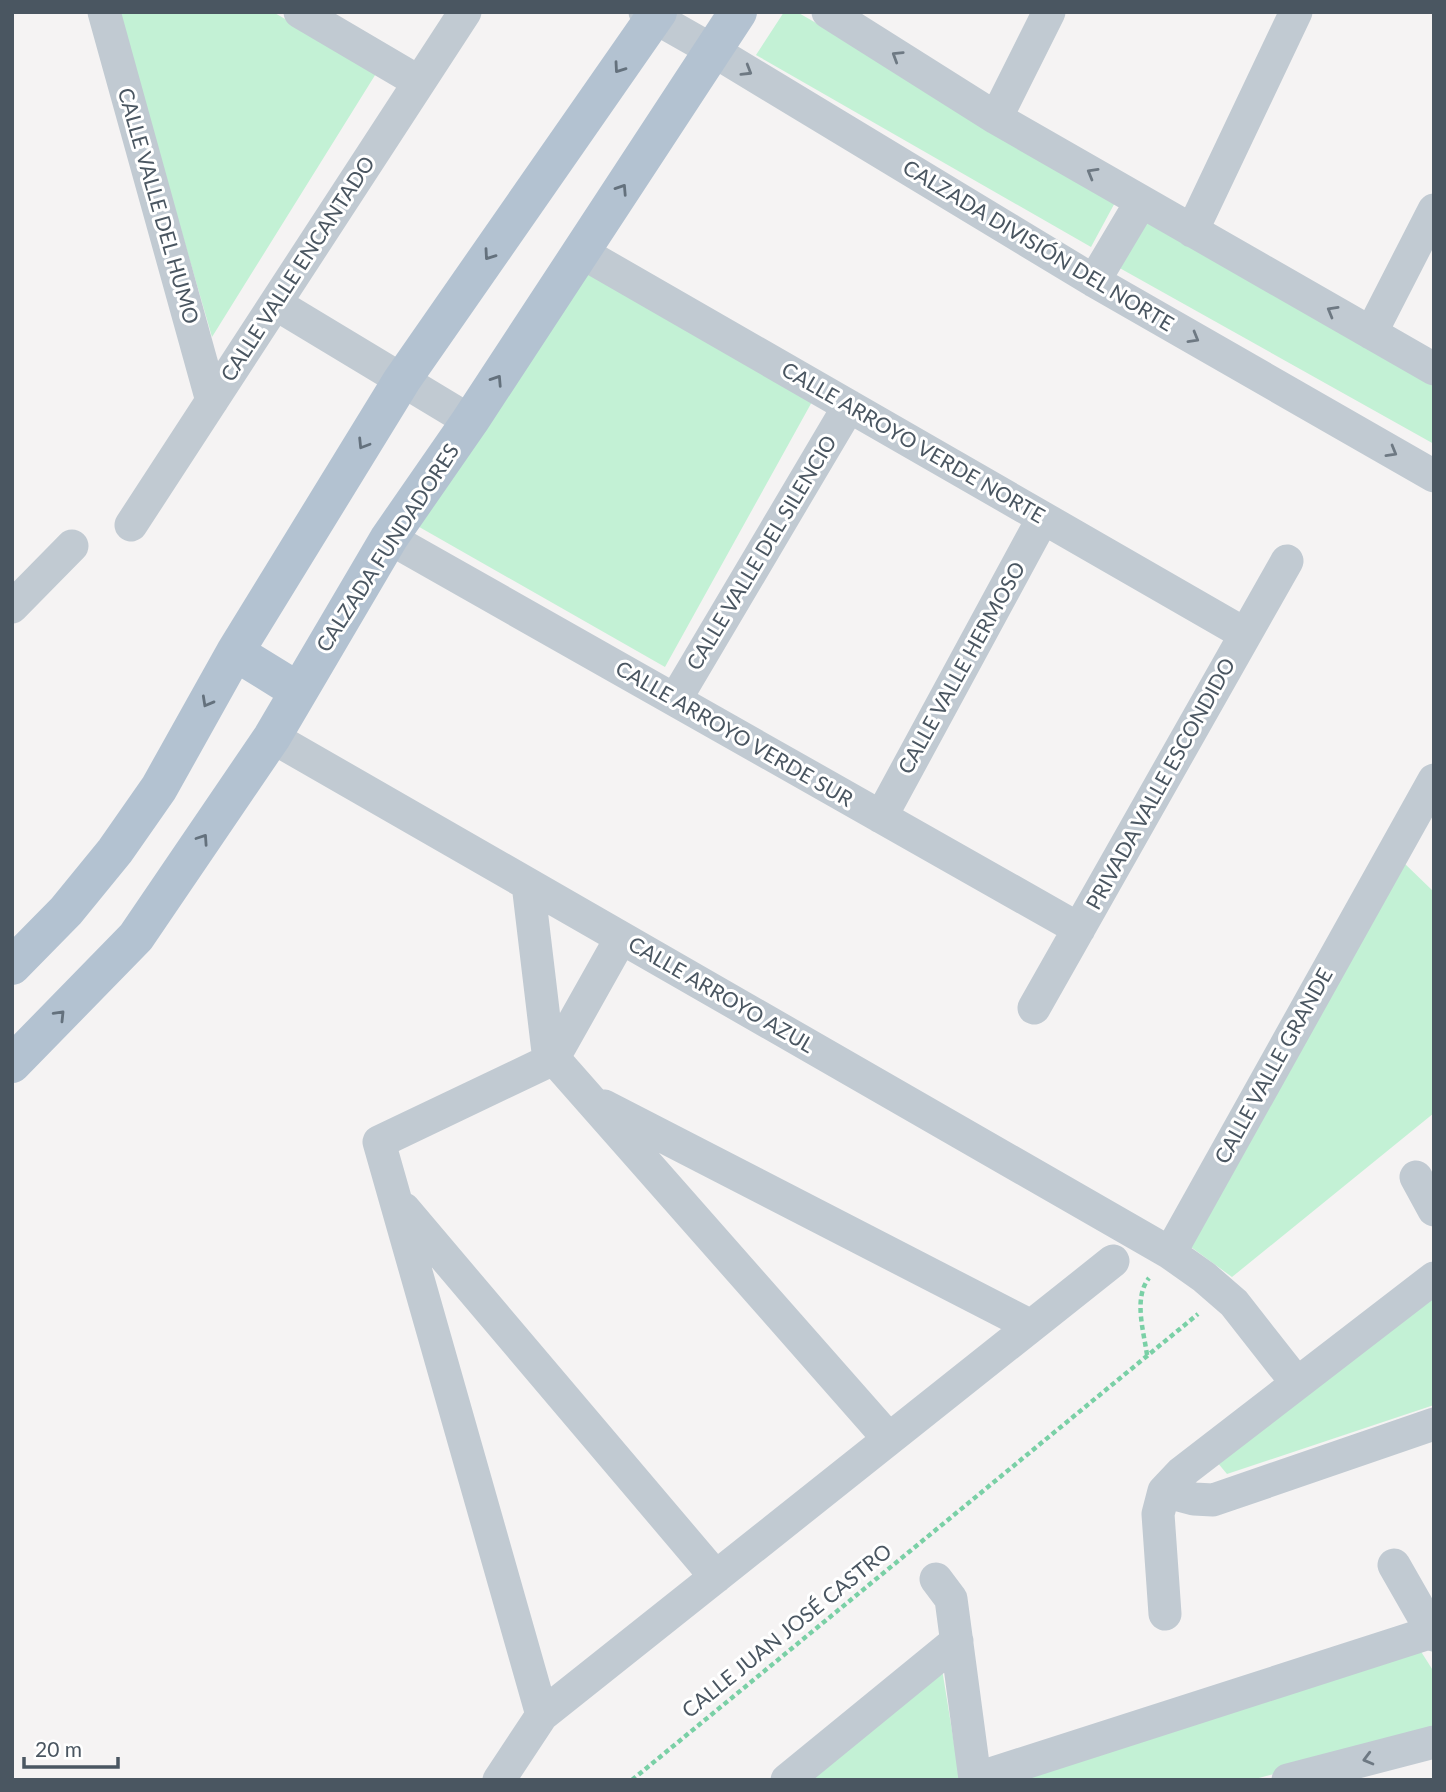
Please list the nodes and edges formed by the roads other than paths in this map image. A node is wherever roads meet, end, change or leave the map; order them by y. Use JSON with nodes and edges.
{"nodes":[{"id":1,"x":104,"y":12,"type":"edge"},
{"id":2,"x":300,"y":12,"type":"edge"},
{"id":3,"x":465,"y":12,"type":"edge"},
{"id":4,"x":738,"y":12,"type":"edge"},
{"id":5,"x":828,"y":12,"type":"edge"},
{"id":6,"x":1049,"y":12,"type":"edge"},
{"id":7,"x":1297,"y":12,"type":"edge"},
{"id":8,"x":653,"y":14,"type":"edge"},
{"id":9,"x":712,"y":50,"type":"junction"},
{"id":10,"x":419,"y":82,"type":"junction"},
{"id":11,"x":996,"y":118,"type":"junction"},
{"id":12,"x":1141,"y":202,"type":"junction"},
{"id":13,"x":1434,"y":210,"type":"edge"},
{"id":14,"x":1192,"y":231,"type":"junction"},
{"id":15,"x":581,"y":253,"type":"junction"},
{"id":16,"x":1094,"y":281,"type":"junction"},
{"id":17,"x":275,"y":304,"type":"junction"},
{"id":18,"x":1371,"y":333,"type":"junction"},
{"id":19,"x":1434,"y":369,"type":"edge"},
{"id":20,"x":402,"y":380,"type":"junction"},
{"id":21,"x":212,"y":401,"type":"junction"},
{"id":22,"x":849,"y":406,"type":"junction"},
{"id":23,"x":470,"y":421,"type":"junction"},
{"id":24,"x":1434,"y":476,"type":"edge"},
{"id":25,"x":1044,"y":518,"type":"junction"},
{"id":26,"x":131,"y":525,"type":"dead end"},
{"id":27,"x":389,"y":538,"type":"junction"},
{"id":28,"x":72,"y":546,"type":"dead end"},
{"id":29,"x":1287,"y":561,"type":"dead end"},
{"id":30,"x":12,"y":607,"type":"edge"},
{"id":31,"x":1245,"y":634,"type":"junction"},
{"id":32,"x":235,"y":652,"type":"junction"},
{"id":33,"x":298,"y":691,"type":"junction"},
{"id":34,"x":675,"y":700,"type":"junction"},
{"id":35,"x":272,"y":737,"type":"junction"},
{"id":36,"x":1434,"y":780,"type":"edge"},
{"id":37,"x":881,"y":817,"type":"junction"},
{"id":38,"x":528,"y":884,"type":"junction"},
{"id":39,"x":1079,"y":929,"type":"junction"},
{"id":40,"x":621,"y":938,"type":"junction"},
{"id":41,"x":12,"y":966,"type":"edge"},
{"id":42,"x":1034,"y":1008,"type":"dead end"},
{"id":43,"x":553,"y":1059,"type":"junction"},
{"id":44,"x":12,"y":1064,"type":"edge"},
{"id":45,"x":588,"y":1098,"type":"junction"},
{"id":46,"x":1416,"y":1177,"type":"dead end"},
{"id":47,"x":396,"y":1199,"type":"junction"},
{"id":48,"x":1434,"y":1210,"type":"edge"},
{"id":49,"x":1170,"y":1253,"type":"junction"},
{"id":50,"x":1113,"y":1261,"type":"dead end"},
{"id":51,"x":1434,"y":1278,"type":"edge"},
{"id":52,"x":1031,"y":1326,"type":"junction"},
{"id":53,"x":1296,"y":1382,"type":"junction"},
{"id":54,"x":1434,"y":1424,"type":"edge"},
{"id":55,"x":889,"y":1439,"type":"junction"},
{"id":56,"x":1164,"y":1491,"type":"junction"},
{"id":57,"x":1394,"y":1565,"type":"dead end"},
{"id":58,"x":716,"y":1577,"type":"junction"},
{"id":59,"x":936,"y":1579,"type":"dead end"},
{"id":60,"x":1165,"y":1614,"type":"dead end"},
{"id":61,"x":1433,"y":1633,"type":"edge"},
{"id":62,"x":957,"y":1641,"type":"junction"},
{"id":63,"x":542,"y":1715,"type":"junction"},
{"id":64,"x":1434,"y":1742,"type":"edge"},
{"id":65,"x":499,"y":1780,"type":"edge"},
{"id":66,"x":787,"y":1780,"type":"edge"},
{"id":67,"x":1288,"y":1780,"type":"edge"}],
"edges":[{"from":1,"to":21,"type":"street","name":"CALLE VALLE DEL HUMO"},
{"from":2,"to":10,"type":"street"},
{"from":3,"to":10,"type":"street","name":"CALLE VALLE ENCANTADO"},
{"from":4,"to":9,"type":"main road","name":"CALZADA FUNDADORES"},
{"from":11,"to":5,"type":"street","one_way":true},
{"from":6,"to":11,"type":"street"},
{"from":7,"to":14,"type":"street"},
{"from":8,"to":9,"type":"street","name":"CALZADA DIVISIÓN DEL NORTE"},
{"from":8,"to":20,"type":"main road","one_way":true},
{"from":15,"to":9,"type":"main road","name":"CALZADA FUNDADORES","one_way":true},
{"from":9,"to":16,"type":"street","name":"CALZADA DIVISIÓN DEL NORTE","one_way":true},
{"from":10,"to":17,"type":"street","name":"CALLE VALLE ENCANTADO"},
{"from":12,"to":11,"type":"street","one_way":true},
{"from":12,"to":14,"type":"street"},
{"from":12,"to":16,"type":"street"},
{"from":13,"to":18,"type":"street"},
{"from":18,"to":14,"type":"street","one_way":true},
{"from":15,"to":22,"type":"street","name":"CALLE ARROYO VERDE NORTE"},
{"from":23,"to":15,"type":"main road","name":"CALZADA FUNDADORES","one_way":true},
{"from":16,"to":24,"type":"street","name":"CALZADA DIVISIÓN DEL NORTE","one_way":true},
{"from":17,"to":20,"type":"street"},
{"from":17,"to":21,"type":"street","name":"CALLE VALLE ENCANTADO"},
{"from":18,"to":19,"type":"street"},
{"from":20,"to":23,"type":"street"},
{"from":20,"to":32,"type":"main road","one_way":true},
{"from":21,"to":26,"type":"street","name":"CALLE VALLE ENCANTADO"},
{"from":22,"to":25,"type":"street","name":"CALLE ARROYO VERDE NORTE"},
{"from":22,"to":34,"type":"street","name":"CALLE VALLE DEL SILENCIO"},
{"from":23,"to":27,"type":"main road","name":"CALZADA FUNDADORES"},
{"from":25,"to":31,"type":"street","name":"CALLE ARROYO VERDE NORTE"},
{"from":25,"to":37,"type":"street","name":"CALLE VALLE HERMOSO"},
{"from":27,"to":33,"type":"main road","name":"CALZADA FUNDADORES"},
{"from":27,"to":34,"type":"street","name":"CALLE ARROYO VERDE SUR"},
{"from":28,"to":30,"type":"street"},
{"from":29,"to":31,"type":"street","name":"PRIVADA VALLE ESCONDIDO"},
{"from":31,"to":39,"type":"street","name":"PRIVADA VALLE ESCONDIDO"},
{"from":32,"to":33,"type":"main road"},
{"from":32,"to":41,"type":"main road","one_way":true},
{"from":33,"to":35,"type":"main road","name":"CALZADA FUNDADORES"},
{"from":34,"to":37,"type":"street","name":"CALLE ARROYO VERDE SUR"},
{"from":35,"to":38,"type":"street","name":"CALLE ARROYO AZUL"},
{"from":44,"to":35,"type":"main road","name":"CALZADA FUNDADORES","one_way":true},
{"from":36,"to":49,"type":"street","name":"CALLE VALLE GRANDE"},
{"from":37,"to":39,"type":"street","name":"CALLE ARROYO VERDE SUR"},
{"from":38,"to":40,"type":"street","name":"CALLE ARROYO AZUL"},
{"from":38,"to":43,"type":"street"},
{"from":39,"to":42,"type":"street","name":"PRIVADA VALLE ESCONDIDO"},
{"from":40,"to":43,"type":"street"},
{"from":40,"to":49,"type":"street","name":"CALLE ARROYO AZUL"},
{"from":43,"to":45,"type":"street"},
{"from":43,"to":47,"type":"street"},
{"from":45,"to":52,"type":"street"},
{"from":45,"to":55,"type":"street"},
{"from":46,"to":48,"type":"street"},
{"from":47,"to":58,"type":"street"},
{"from":47,"to":63,"type":"street"},
{"from":49,"to":53,"type":"street","name":"CALLE ARROYO AZUL"},
{"from":50,"to":52,"type":"street"},
{"from":51,"to":53,"type":"street"},
{"from":52,"to":55,"type":"street"},
{"from":53,"to":56,"type":"street"},
{"from":54,"to":56,"type":"street"},
{"from":55,"to":58,"type":"street"},
{"from":56,"to":60,"type":"street"},
{"from":57,"to":61,"type":"street"},
{"from":58,"to":63,"type":"street"},
{"from":59,"to":62,"type":"street"},
{"from":61,"to":62,"type":"street"},
{"from":62,"to":66,"type":"street"},
{"from":63,"to":65,"type":"street"},
{"from":64,"to":67,"type":"street","one_way":true}]}
